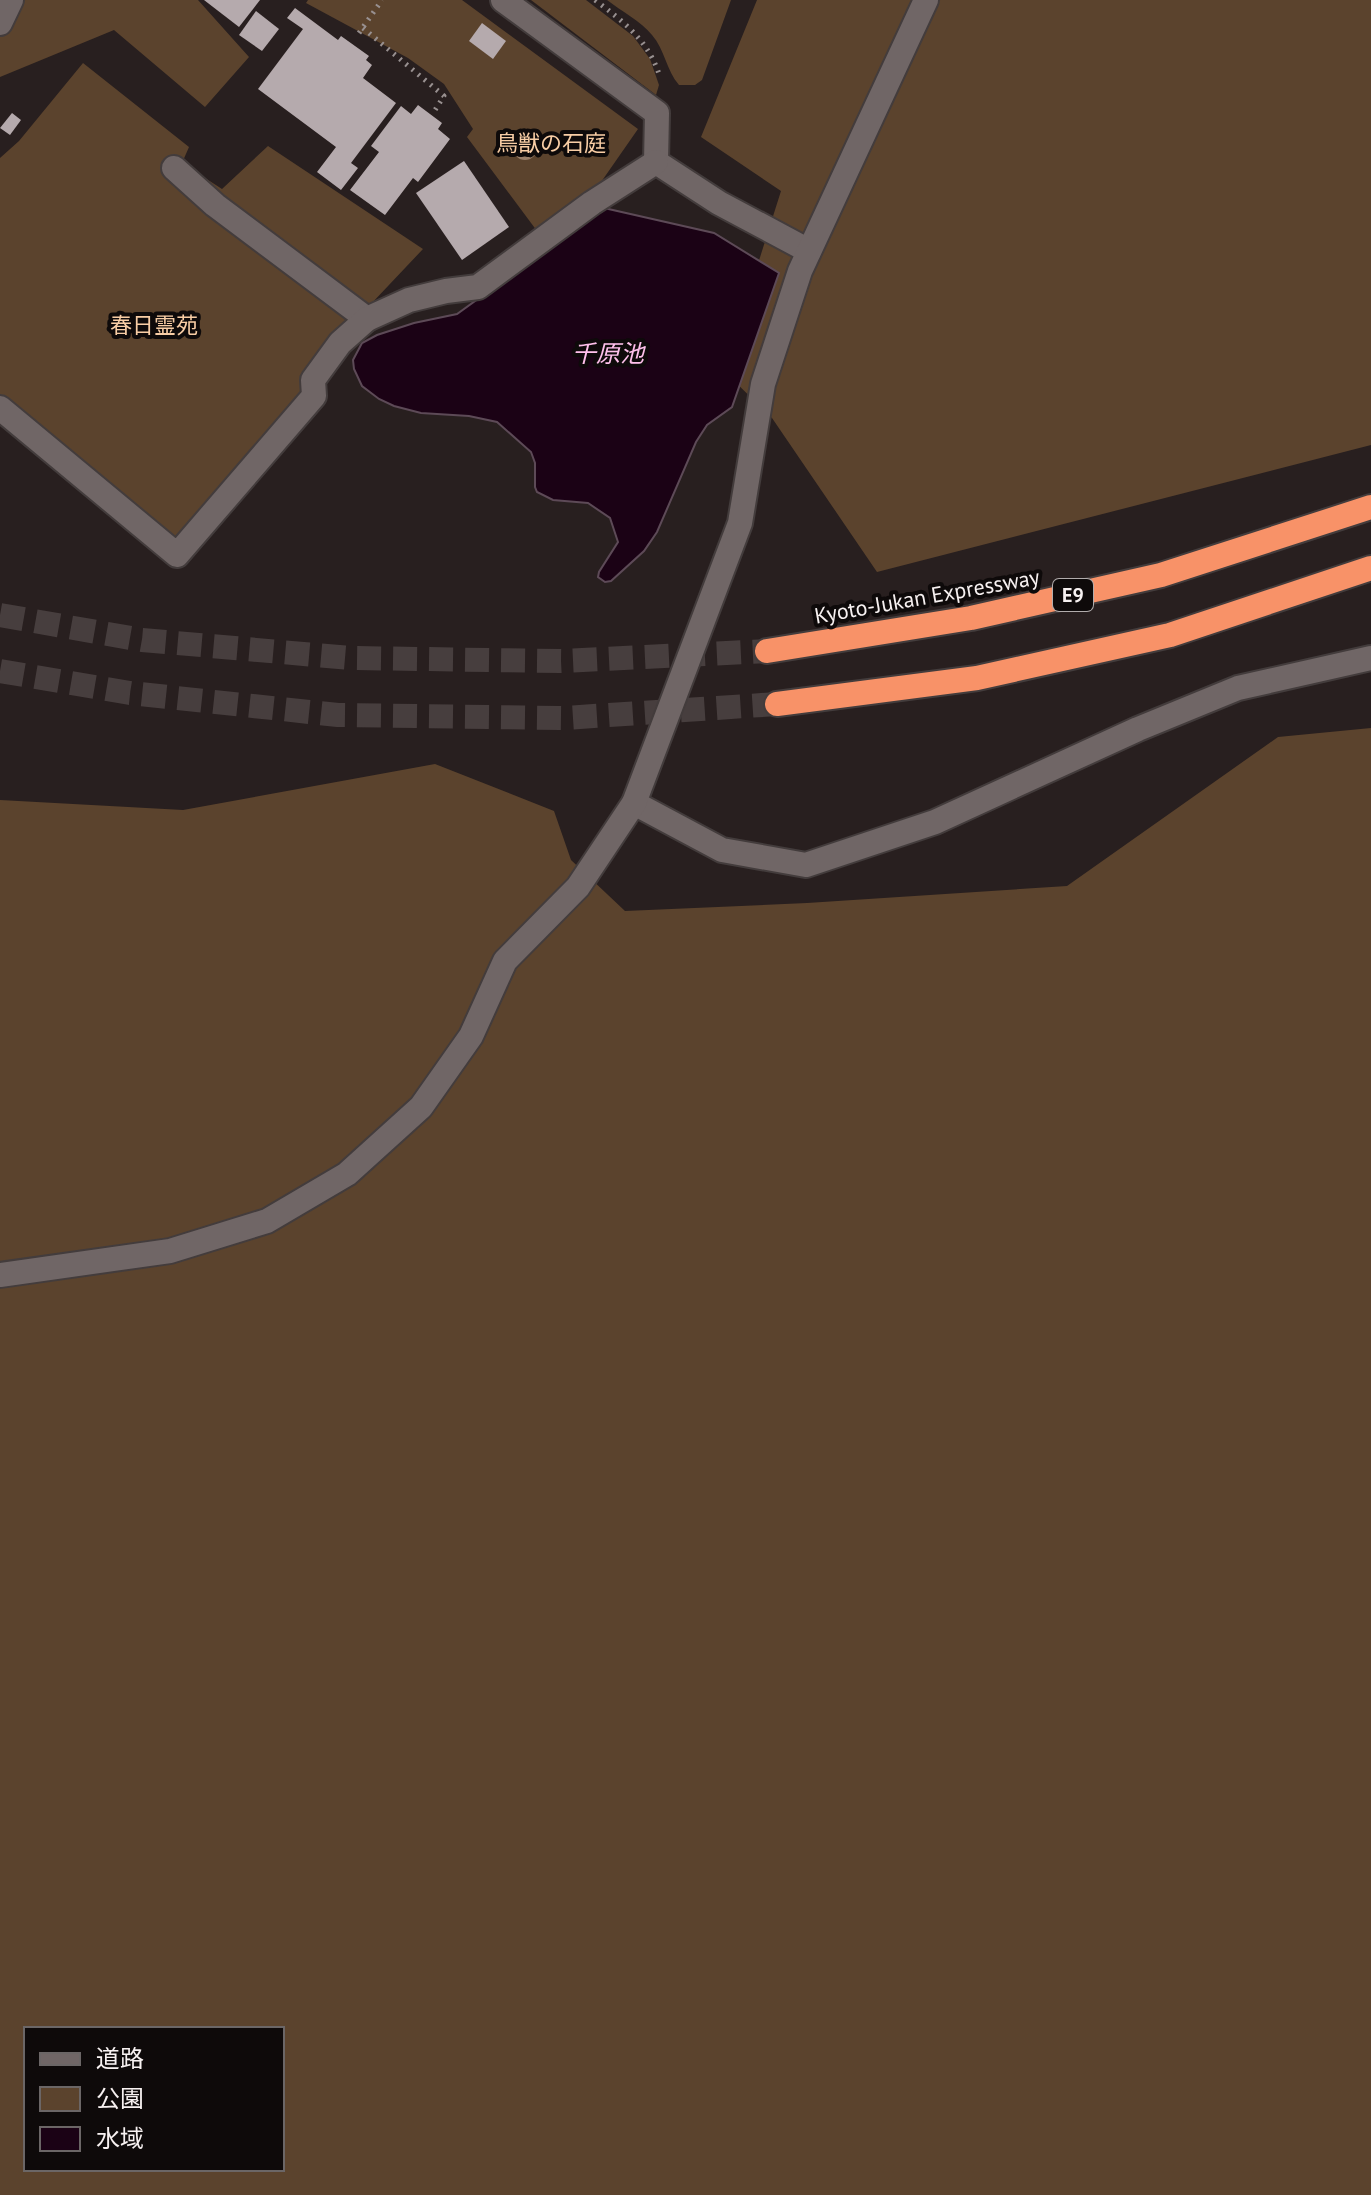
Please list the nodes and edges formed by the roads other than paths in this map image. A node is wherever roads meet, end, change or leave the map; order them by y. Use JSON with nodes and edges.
{"nodes":[{"id":1,"x":11,"y":0,"type":"edge"},
{"id":2,"x":503,"y":0,"type":"edge"},
{"id":3,"x":926,"y":0,"type":"edge"},
{"id":4,"x":0,"y":23,"type":"edge"},
{"id":5,"x":656,"y":162,"type":"junction"},
{"id":6,"x":174,"y":168,"type":"dead end"},
{"id":7,"x":809,"y":251,"type":"junction"},
{"id":8,"x":367,"y":319,"type":"junction"},
{"id":9,"x":0,"y":408,"type":"edge"},
{"id":10,"x":1371,"y":507,"type":"edge"},
{"id":11,"x":1371,"y":568,"type":"edge"},
{"id":12,"x":767,"y":651,"type":"tunnel mouth"},
{"id":13,"x":1371,"y":658,"type":"edge"},
{"id":14,"x":777,"y":704,"type":"tunnel mouth"},
{"id":15,"x":634,"y":803,"type":"junction"},
{"id":16,"x":0,"y":1275,"type":"edge"}],
"edges":[{"from":1,"to":4,"type":"street"},
{"from":2,"to":5,"type":"street"},
{"from":3,"to":7,"type":"street"},
{"from":5,"to":7,"type":"street"},
{"from":5,"to":8,"type":"street"},
{"from":6,"to":8,"type":"street"},
{"from":7,"to":15,"type":"street"},
{"from":8,"to":9,"type":"street"},
{"from":10,"to":12,"type":"highway","name":"Kyoto-Jukan Expressway","number":"E9"},
{"from":11,"to":14,"type":"highway"},
{"from":13,"to":15,"type":"street"},
{"from":15,"to":16,"type":"street"}]}
